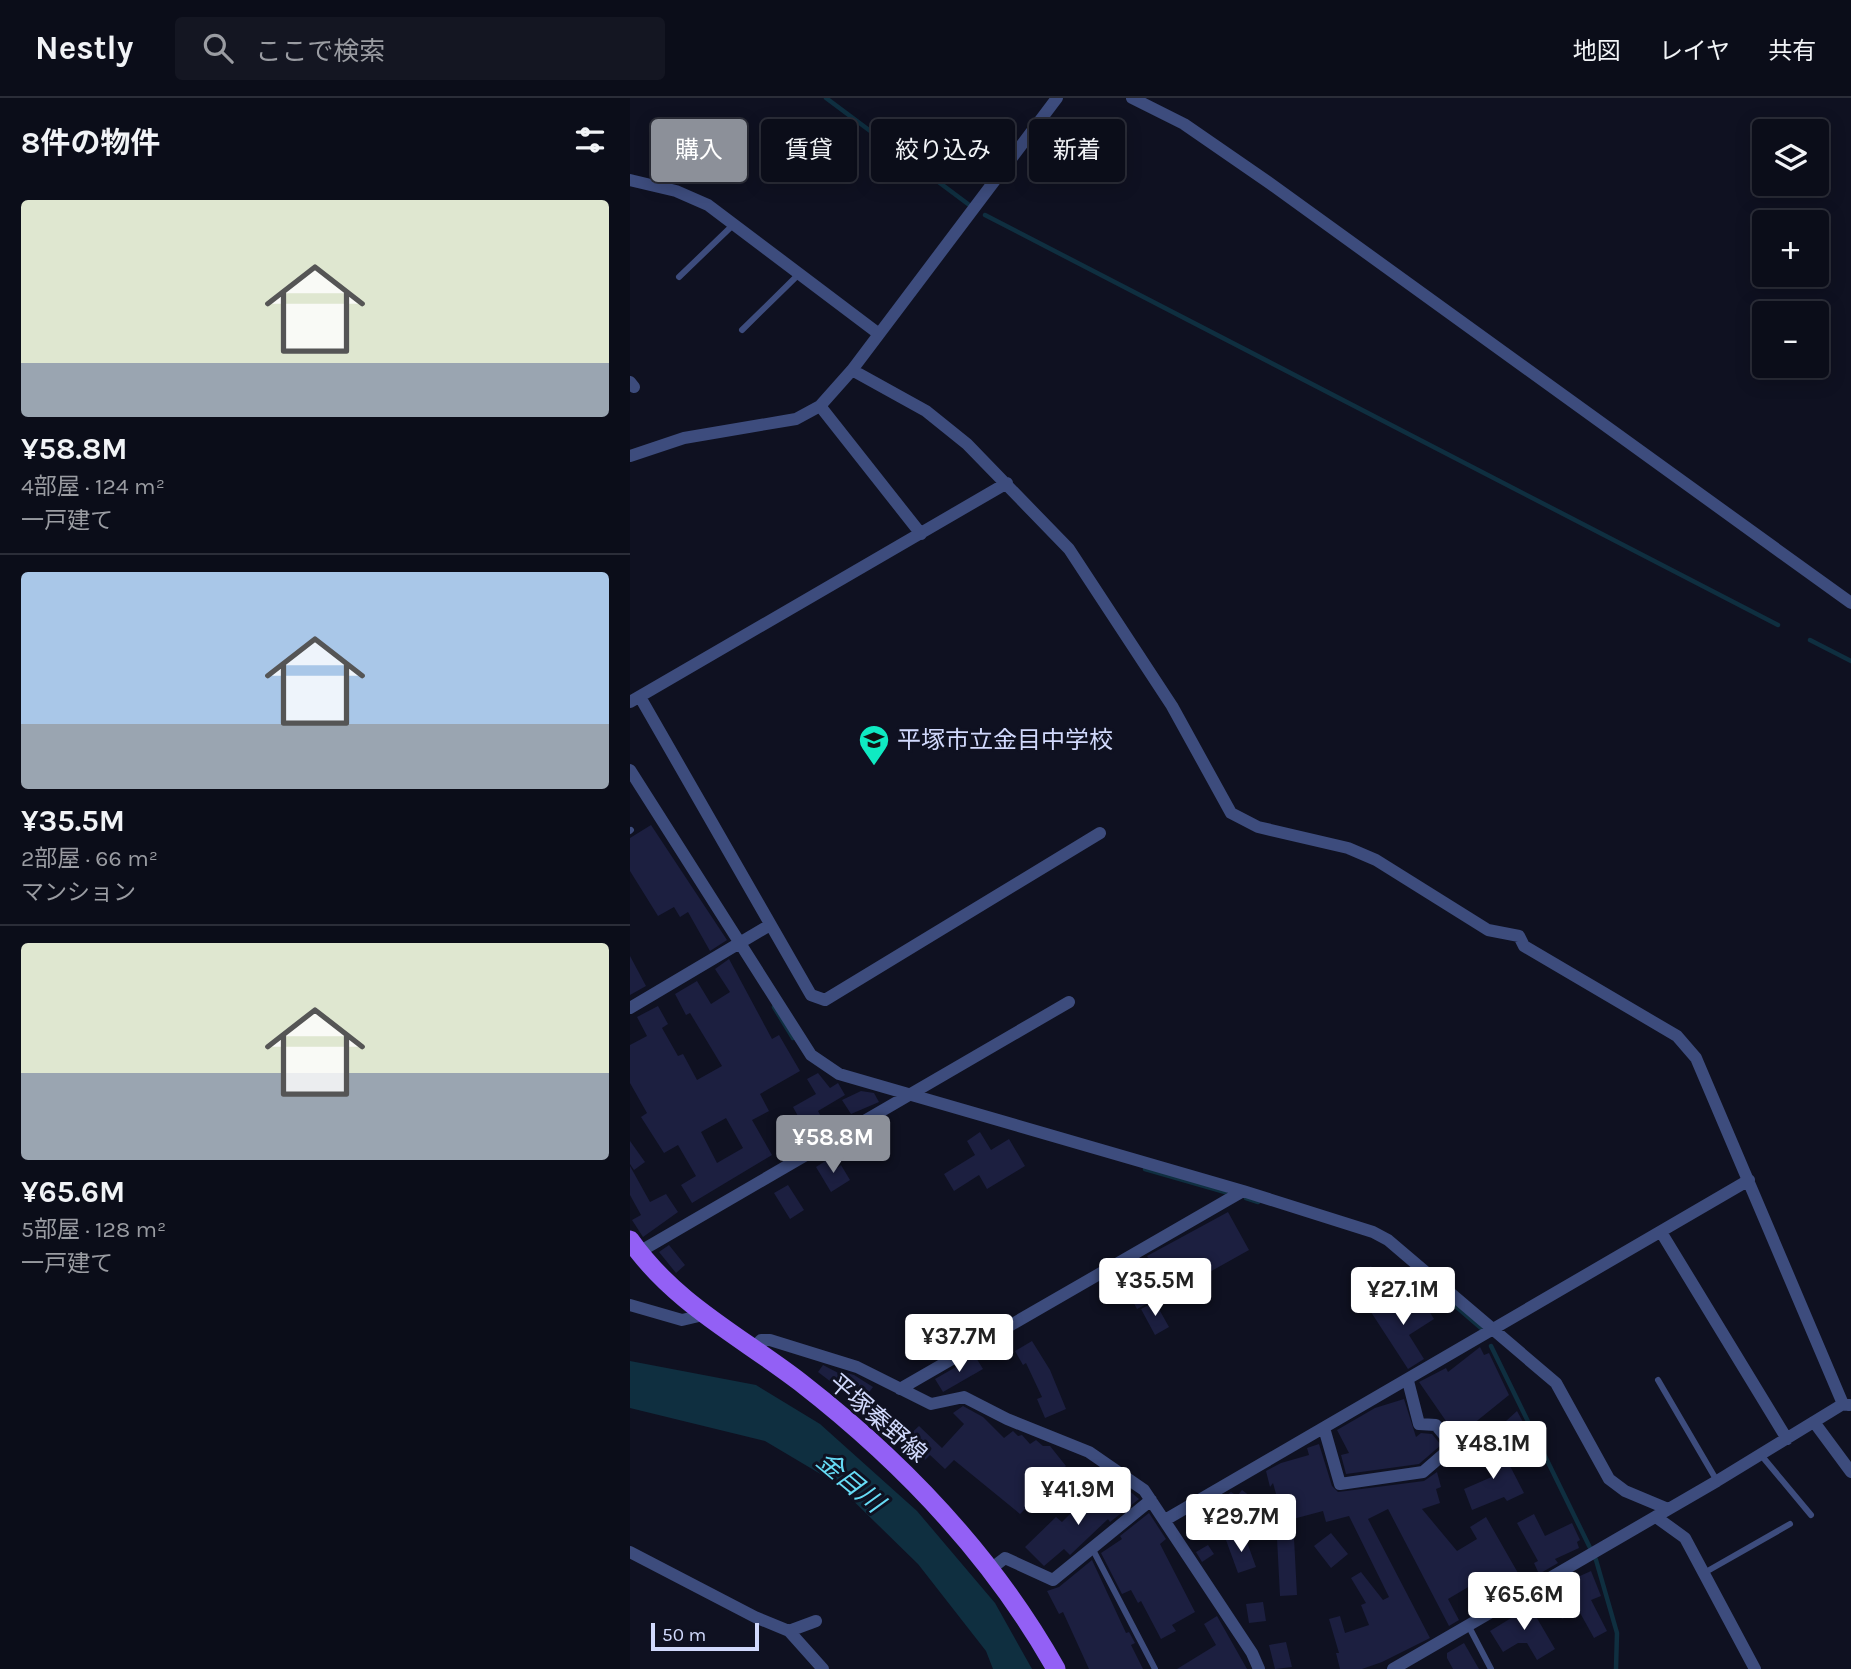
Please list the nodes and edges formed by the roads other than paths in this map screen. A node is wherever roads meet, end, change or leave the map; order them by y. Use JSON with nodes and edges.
{"nodes":[{"id":1,"x":1056,"y":98,"type":"edge"},
{"id":2,"x":1132,"y":98,"type":"edge"},
{"id":3,"x":630,"y":180,"type":"edge"},
{"id":4,"x":733,"y":224,"type":"junction"},
{"id":5,"x":799,"y":274,"type":"junction"},
{"id":6,"x":679,"y":277,"type":"dead end"},
{"id":7,"x":742,"y":330,"type":"dead end"},
{"id":8,"x":879,"y":334,"type":"junction"},
{"id":9,"x":852,"y":370,"type":"junction"},
{"id":10,"x":820,"y":406,"type":"junction"},
{"id":11,"x":630,"y":456,"type":"edge"},
{"id":12,"x":1007,"y":483,"type":"junction"},
{"id":13,"x":921,"y":534,"type":"junction"},
{"id":14,"x":1851,"y":603,"type":"edge"},
{"id":15,"x":635,"y":699,"type":"edge"},
{"id":16,"x":630,"y":770,"type":"edge"},
{"id":17,"x":1100,"y":833,"type":"dead end"},
{"id":18,"x":770,"y":925,"type":"junction"},
{"id":19,"x":739,"y":942,"type":"junction"},
{"id":20,"x":1069,"y":1002,"type":"dead end"},
{"id":21,"x":630,"y":1008,"type":"edge"},
{"id":22,"x":912,"y":1095,"type":"junction"},
{"id":23,"x":1749,"y":1180,"type":"junction"},
{"id":24,"x":1242,"y":1191,"type":"junction"},
{"id":25,"x":1661,"y":1232,"type":"junction"},
{"id":26,"x":634,"y":1246,"type":"edge"},
{"id":27,"x":630,"y":1305,"type":"edge"},
{"id":28,"x":703,"y":1315,"type":"junction"},
{"id":29,"x":1492,"y":1331,"type":"junction"},
{"id":30,"x":753,"y":1349,"type":"junction"},
{"id":31,"x":1658,"y":1380,"type":"dead end"},
{"id":32,"x":1408,"y":1381,"type":"junction"},
{"id":33,"x":900,"y":1389,"type":"junction"},
{"id":34,"x":1847,"y":1405,"type":"edge"},
{"id":35,"x":1814,"y":1422,"type":"junction"},
{"id":36,"x":1324,"y":1428,"type":"junction"},
{"id":37,"x":1787,"y":1439,"type":"junction"},
{"id":38,"x":1761,"y":1455,"type":"junction"},
{"id":39,"x":1851,"y":1472,"type":"edge"},
{"id":40,"x":1717,"y":1481,"type":"junction"},
{"id":41,"x":1151,"y":1500,"type":"junction"},
{"id":42,"x":1668,"y":1510,"type":"junction"},
{"id":43,"x":1811,"y":1515,"type":"dead end"},
{"id":44,"x":1656,"y":1517,"type":"junction"},
{"id":45,"x":1165,"y":1520,"type":"junction"},
{"id":46,"x":1790,"y":1524,"type":"dead end"},
{"id":47,"x":1092,"y":1548,"type":"junction"},
{"id":48,"x":630,"y":1552,"type":"edge"},
{"id":49,"x":992,"y":1568,"type":"junction"},
{"id":50,"x":1704,"y":1573,"type":"junction"},
{"id":51,"x":816,"y":1621,"type":"dead end"},
{"id":52,"x":1468,"y":1625,"type":"junction"},
{"id":53,"x":789,"y":1631,"type":"junction"},
{"id":54,"x":823,"y":1669,"type":"edge"},
{"id":55,"x":1056,"y":1669,"type":"edge"},
{"id":56,"x":1155,"y":1669,"type":"edge"},
{"id":57,"x":1259,"y":1669,"type":"edge"},
{"id":58,"x":1393,"y":1669,"type":"edge"},
{"id":59,"x":1491,"y":1669,"type":"edge"},
{"id":60,"x":1755,"y":1669,"type":"edge"}],
"edges":[{"from":1,"to":8,"type":"street"},
{"from":2,"to":14,"type":"street"},
{"from":3,"to":4,"type":"street"},
{"from":4,"to":5,"type":"street"},
{"from":4,"to":6,"type":"lane"},
{"from":5,"to":7,"type":"lane"},
{"from":5,"to":8,"type":"street"},
{"from":8,"to":9,"type":"street"},
{"from":9,"to":10,"type":"street"},
{"from":9,"to":12,"type":"street"},
{"from":10,"to":11,"type":"street"},
{"from":10,"to":13,"type":"street"},
{"from":12,"to":13,"type":"street"},
{"from":12,"to":23,"type":"street"},
{"from":13,"to":15,"type":"street"},
{"from":15,"to":18,"type":"street"},
{"from":16,"to":19,"type":"street"},
{"from":17,"to":18,"type":"street"},
{"from":18,"to":19,"type":"street"},
{"from":19,"to":21,"type":"street"},
{"from":19,"to":22,"type":"street"},
{"from":20,"to":22,"type":"street"},
{"from":22,"to":24,"type":"street"},
{"from":22,"to":26,"type":"street"},
{"from":23,"to":25,"type":"street"},
{"from":23,"to":34,"type":"street"},
{"from":24,"to":29,"type":"street"},
{"from":24,"to":33,"type":"street"},
{"from":25,"to":29,"type":"street"},
{"from":25,"to":37,"type":"street"},
{"from":26,"to":28,"type":"main road","name":"平塚秦野線"},
{"from":27,"to":28,"type":"street"},
{"from":28,"to":30,"type":"main road","name":"平塚秦野線"},
{"from":29,"to":32,"type":"street"},
{"from":29,"to":42,"type":"street"},
{"from":30,"to":33,"type":"street"},
{"from":30,"to":49,"type":"main road","name":"平塚秦野線"},
{"from":31,"to":40,"type":"lane"},
{"from":32,"to":36,"type":"street"},
{"from":32,"to":36,"type":"street"},
{"from":33,"to":41,"type":"street"},
{"from":34,"to":35,"type":"street"},
{"from":35,"to":37,"type":"street"},
{"from":35,"to":39,"type":"street"},
{"from":36,"to":45,"type":"street"},
{"from":37,"to":38,"type":"street"},
{"from":38,"to":40,"type":"street"},
{"from":38,"to":43,"type":"lane"},
{"from":40,"to":42,"type":"street"},
{"from":41,"to":45,"type":"street"},
{"from":41,"to":47,"type":"street"},
{"from":42,"to":44,"type":"street"},
{"from":44,"to":50,"type":"street"},
{"from":44,"to":52,"type":"street"},
{"from":45,"to":57,"type":"street"},
{"from":46,"to":50,"type":"lane"},
{"from":47,"to":49,"type":"street"},
{"from":47,"to":56,"type":"lane"},
{"from":48,"to":53,"type":"street"},
{"from":49,"to":55,"type":"main road","name":"平塚秦野線"},
{"from":50,"to":60,"type":"street"},
{"from":51,"to":53,"type":"street"},
{"from":52,"to":58,"type":"street"},
{"from":52,"to":59,"type":"lane"},
{"from":53,"to":54,"type":"street"}]}
